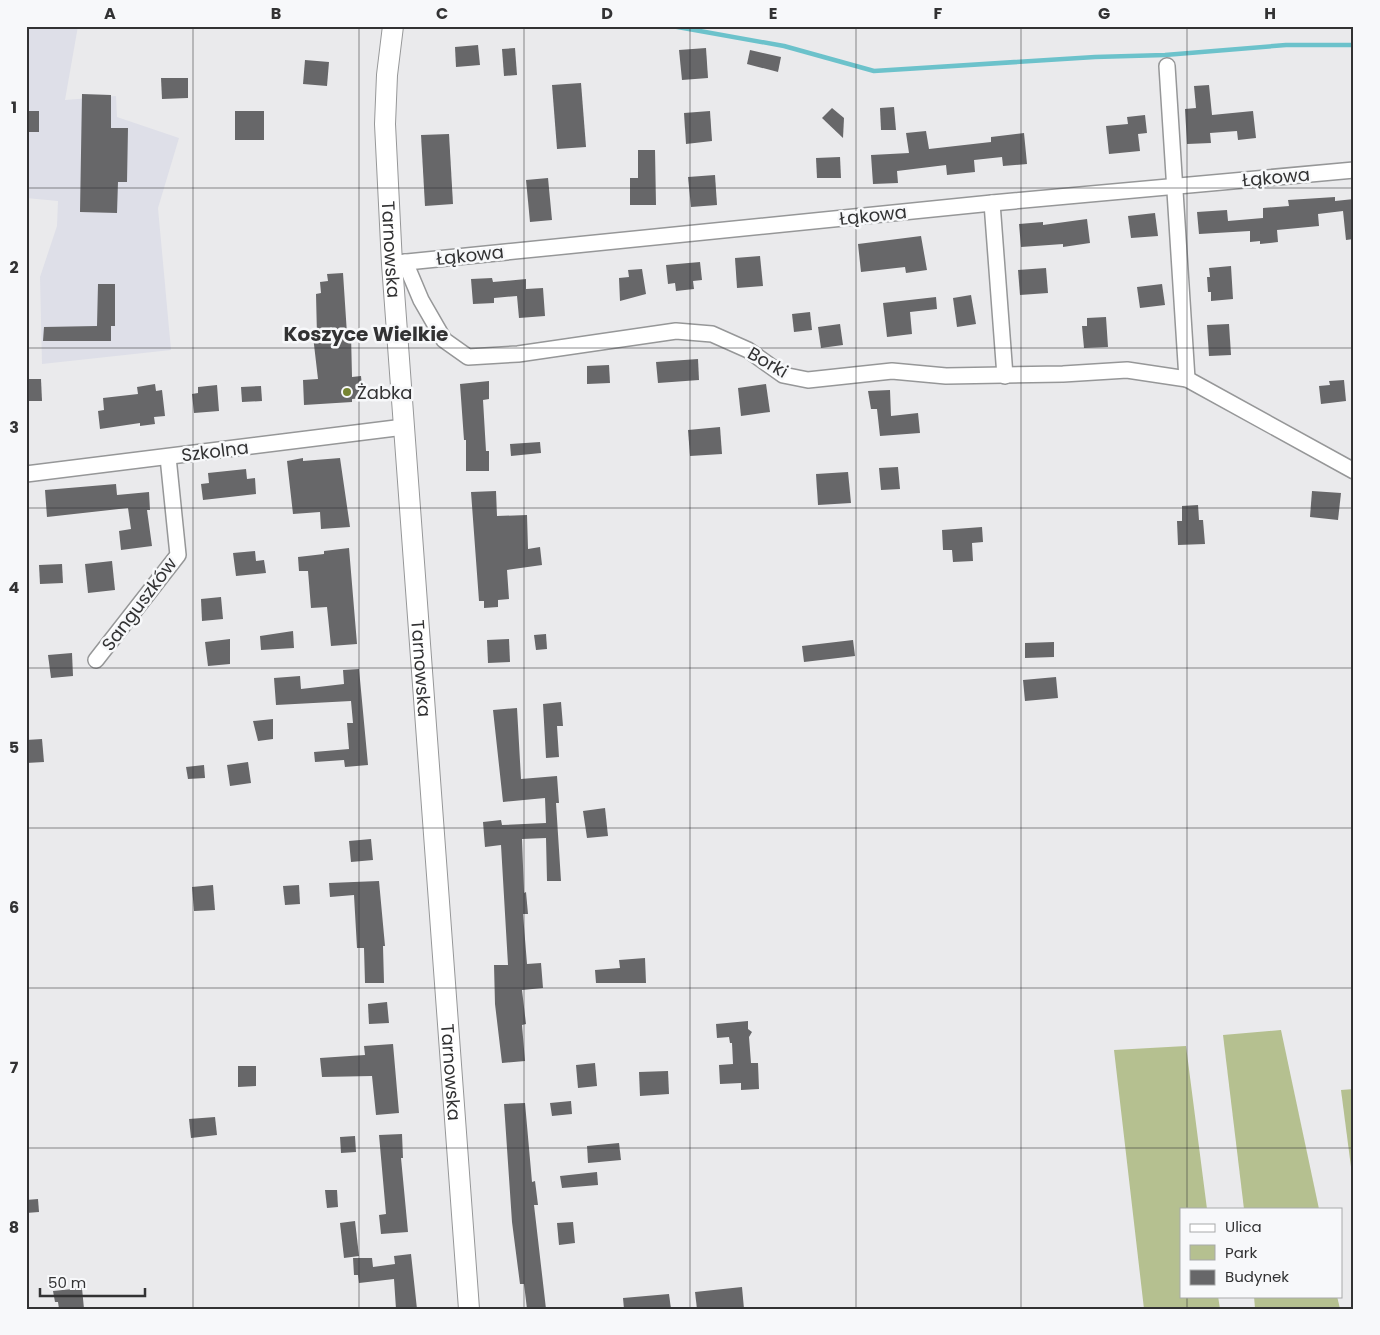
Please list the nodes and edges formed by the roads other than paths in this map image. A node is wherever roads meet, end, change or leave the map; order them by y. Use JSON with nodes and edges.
{"nodes":[{"id":1,"x":393,"y":26,"type":"edge"},
{"id":2,"x":1167,"y":66,"type":"dead end"},
{"id":3,"x":1354,"y":170,"type":"edge"},
{"id":4,"x":1174,"y":186,"type":"junction"},
{"id":5,"x":992,"y":203,"type":"junction"},
{"id":6,"x":398,"y":263,"type":"junction"},
{"id":7,"x":1005,"y":376,"type":"junction"},
{"id":8,"x":1187,"y":379,"type":"junction"},
{"id":9,"x":404,"y":427,"type":"junction"},
{"id":10,"x":168,"y":456,"type":"junction"},
{"id":11,"x":1354,"y":471,"type":"edge"},
{"id":12,"x":26,"y":474,"type":"edge"},
{"id":13,"x":96,"y":660,"type":"dead end"},
{"id":14,"x":469,"y":1309,"type":"edge"}],
"edges":[{"from":1,"to":6,"type":"street","name":"Tarnowska"},
{"from":2,"to":4,"type":"street"},
{"from":3,"to":4,"type":"street","name":"Łąkowa"},
{"from":4,"to":5,"type":"street","name":"Łąkowa"},
{"from":4,"to":8,"type":"street"},
{"from":5,"to":6,"type":"street","name":"Łąkowa"},
{"from":5,"to":7,"type":"street"},
{"from":6,"to":7,"type":"street","name":"Borki"},
{"from":6,"to":9,"type":"street","name":"Tarnowska"},
{"from":7,"to":8,"type":"street","name":"Borki"},
{"from":8,"to":11,"type":"street"},
{"from":9,"to":10,"type":"street","name":"Szkolna"},
{"from":9,"to":14,"type":"street","name":"Tarnowska"},
{"from":10,"to":12,"type":"street","name":"Szkolna"},
{"from":10,"to":13,"type":"street","name":"Sanguszków"}]}
